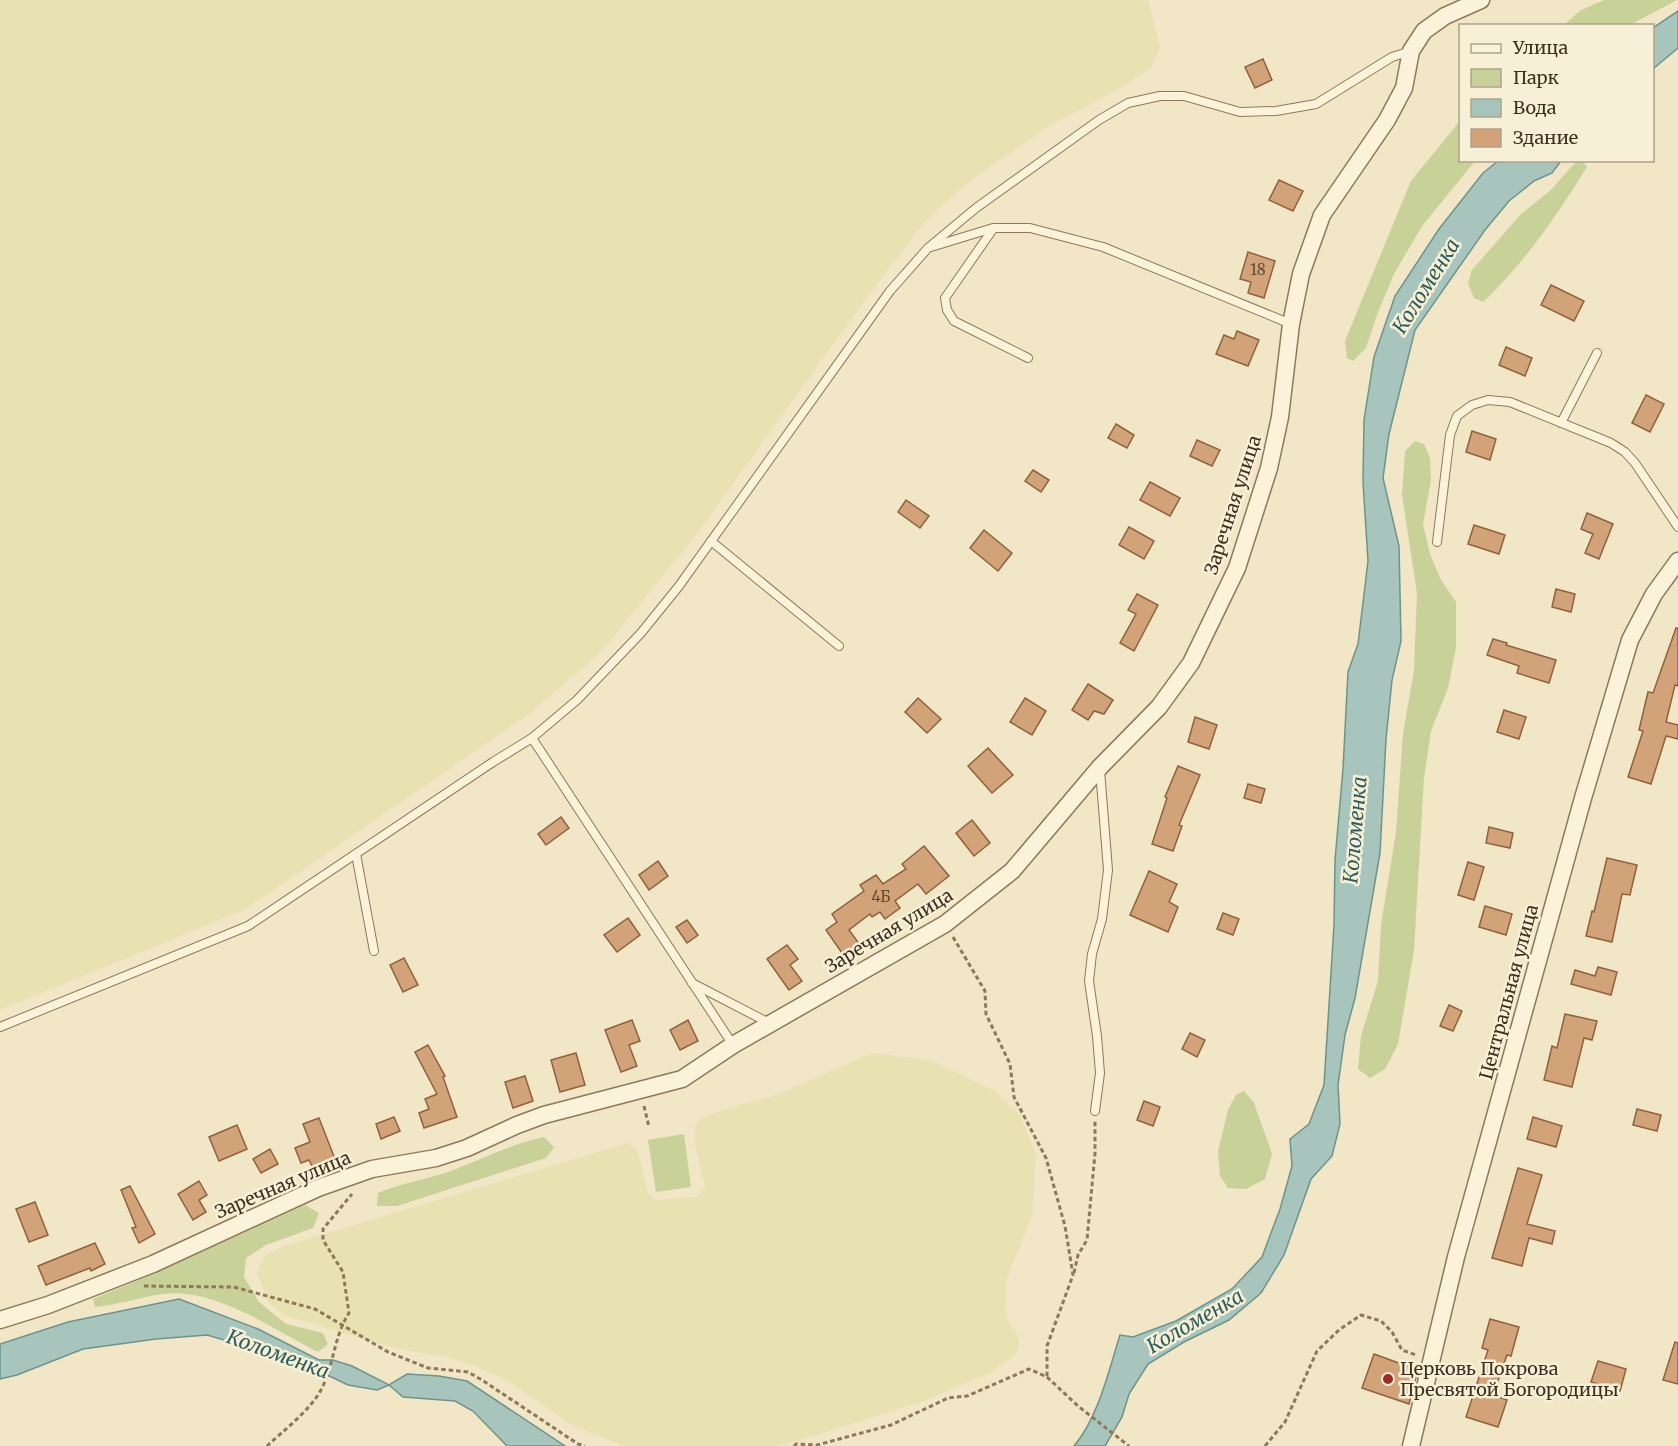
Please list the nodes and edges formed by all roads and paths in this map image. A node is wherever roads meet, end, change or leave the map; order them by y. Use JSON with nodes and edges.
{"nodes":[{"id":1,"x":1481,"y":0,"type":"edge"},
{"id":2,"x":1412,"y":51,"type":"junction"},
{"id":3,"x":993,"y":228,"type":"junction"},
{"id":4,"x":928,"y":248,"type":"junction"},
{"id":5,"x":1291,"y":324,"type":"junction"},
{"id":6,"x":1597,"y":353,"type":"dead end"},
{"id":7,"x":1028,"y":358,"type":"dead end"},
{"id":8,"x":1560,"y":423,"type":"junction"},
{"id":9,"x":1678,"y":527,"type":"edge"},
{"id":10,"x":711,"y":541,"type":"junction"},
{"id":11,"x":1437,"y":542,"type":"dead end"},
{"id":12,"x":1678,"y":561,"type":"edge"},
{"id":13,"x":839,"y":646,"type":"dead end"},
{"id":14,"x":532,"y":738,"type":"junction"},
{"id":15,"x":1100,"y":767,"type":"junction"},
{"id":16,"x":356,"y":854,"type":"junction"},
{"id":17,"x":945,"y":924,"type":"junction"},
{"id":18,"x":374,"y":951,"type":"dead end"},
{"id":19,"x":692,"y":982,"type":"junction"},
{"id":20,"x":771,"y":1024,"type":"junction"},
{"id":21,"x":0,"y":1028,"type":"edge"},
{"id":22,"x":733,"y":1045,"type":"junction"},
{"id":23,"x":640,"y":1090,"type":"junction"},
{"id":24,"x":1095,"y":1111,"type":"joint"},
{"id":25,"x":649,"y":1127,"type":"dead end"},
{"id":26,"x":372,"y":1169,"type":"junction"},
{"id":27,"x":1073,"y":1275,"type":"junction"},
{"id":28,"x":133,"y":1286,"type":"dead end"},
{"id":29,"x":0,"y":1320,"type":"edge"},
{"id":30,"x":341,"y":1324,"type":"junction"},
{"id":31,"x":1431,"y":1362,"type":"junction"},
{"id":32,"x":1047,"y":1377,"type":"junction"},
{"id":33,"x":267,"y":1446,"type":"edge"},
{"id":34,"x":585,"y":1446,"type":"edge"},
{"id":35,"x":794,"y":1446,"type":"edge"},
{"id":36,"x":1129,"y":1446,"type":"edge"},
{"id":37,"x":1265,"y":1446,"type":"edge"},
{"id":38,"x":1411,"y":1446,"type":"edge"}],
"edges":[{"from":1,"to":2,"type":"street","name":"Заречная улица"},
{"from":2,"to":4,"type":"lane"},
{"from":2,"to":5,"type":"street","name":"Заречная улица"},
{"from":3,"to":4,"type":"lane"},
{"from":3,"to":5,"type":"lane"},
{"from":3,"to":7,"type":"lane"},
{"from":4,"to":10,"type":"lane"},
{"from":5,"to":15,"type":"street","name":"Заречная улица"},
{"from":6,"to":8,"type":"lane"},
{"from":8,"to":9,"type":"lane"},
{"from":8,"to":11,"type":"lane"},
{"from":10,"to":13,"type":"lane"},
{"from":10,"to":14,"type":"lane"},
{"from":12,"to":31,"type":"street","name":"Центральная улица"},
{"from":14,"to":16,"type":"lane"},
{"from":14,"to":19,"type":"lane"},
{"from":15,"to":17,"type":"street","name":"Заречная улица"},
{"from":15,"to":24,"type":"lane"},
{"from":16,"to":18,"type":"lane"},
{"from":16,"to":21,"type":"lane"},
{"from":17,"to":20,"type":"street","name":"Заречная улица"},
{"from":17,"to":27,"type":"path"},
{"from":19,"to":20,"type":"lane"},
{"from":19,"to":22,"type":"lane"},
{"from":20,"to":22,"type":"street","name":"Заречная улица"},
{"from":22,"to":23,"type":"street","name":"Заречная улица"},
{"from":23,"to":25,"type":"path"},
{"from":23,"to":26,"type":"street","name":"Заречная улица"},
{"from":24,"to":27,"type":"path"},
{"from":26,"to":29,"type":"street","name":"Заречная улица"},
{"from":26,"to":30,"type":"path"},
{"from":27,"to":32,"type":"path"},
{"from":28,"to":30,"type":"path"},
{"from":30,"to":33,"type":"path"},
{"from":30,"to":34,"type":"path"},
{"from":31,"to":37,"type":"path"},
{"from":31,"to":38,"type":"street","name":"Центральная улица"},
{"from":32,"to":35,"type":"path"},
{"from":32,"to":36,"type":"path"}]}
